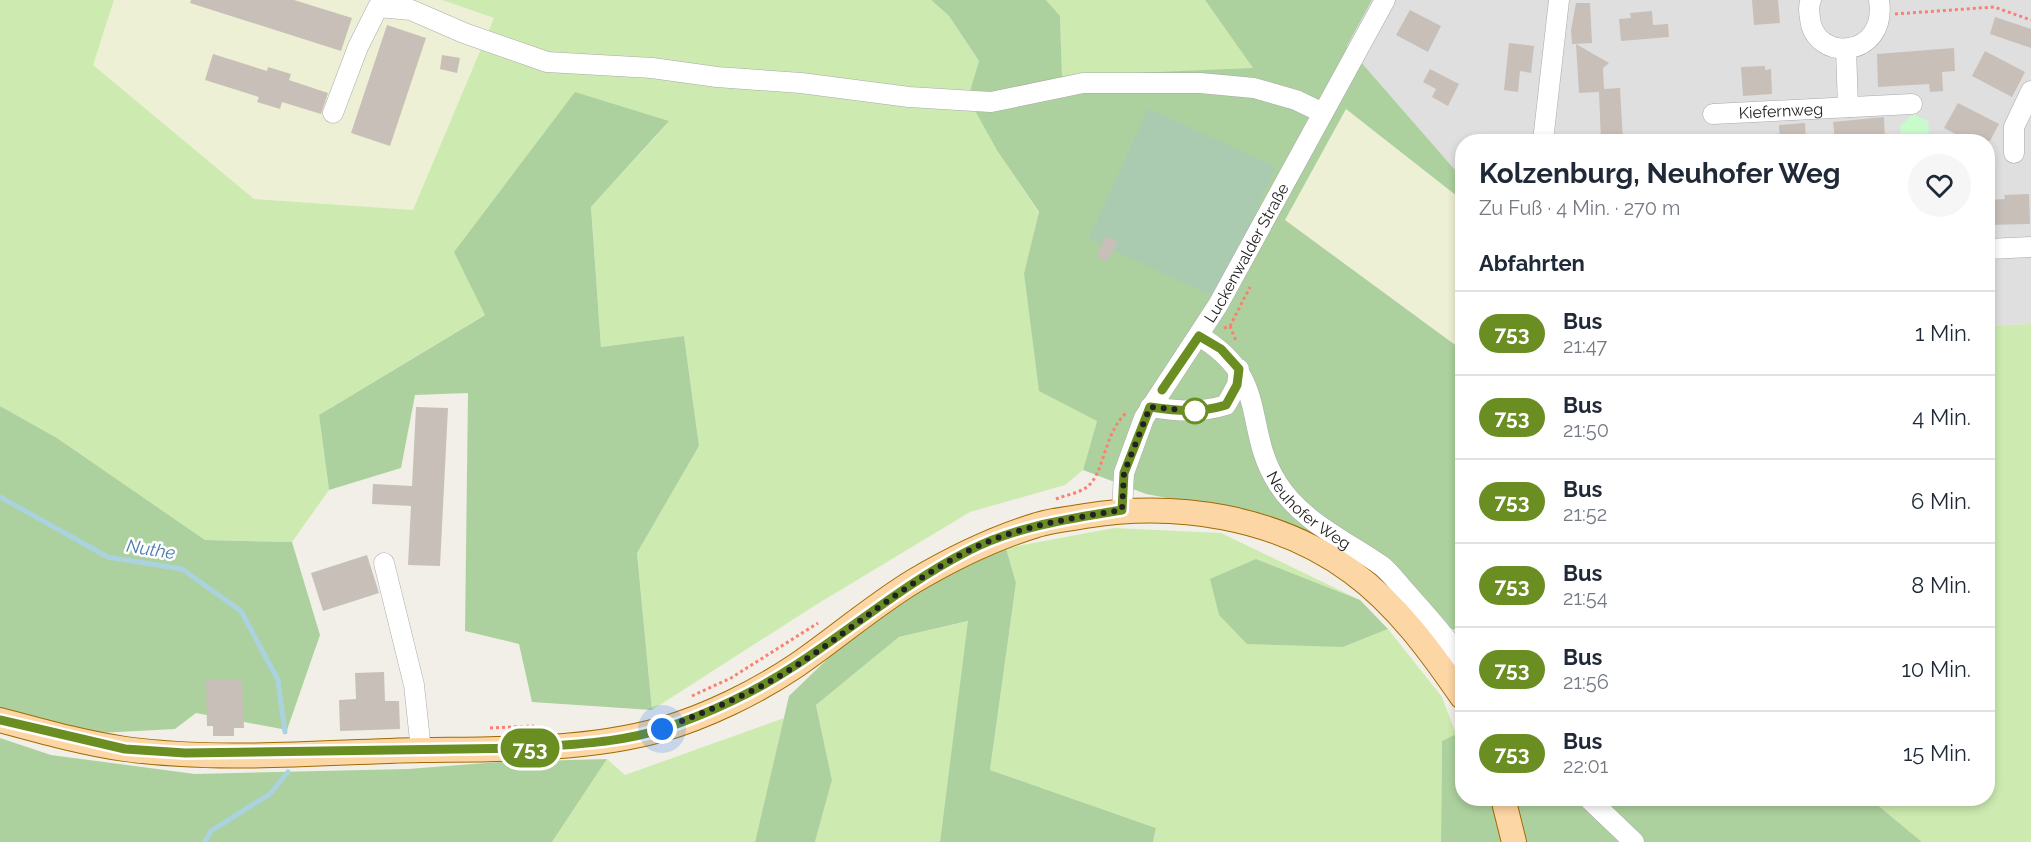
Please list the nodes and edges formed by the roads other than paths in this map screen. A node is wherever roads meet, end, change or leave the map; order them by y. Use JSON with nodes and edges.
{"nodes":[{"id":1,"x":1385,"y":0,"type":"edge"},
{"id":2,"x":1559,"y":0,"type":"edge"},
{"id":3,"x":1810,"y":0,"type":"edge"},
{"id":4,"x":1880,"y":7,"type":"edge"},
{"id":5,"x":1846,"y":49,"type":"junction"},
{"id":6,"x":2031,"y":91,"type":"edge"},
{"id":7,"x":1912,"y":104,"type":"dead end"},
{"id":8,"x":1848,"y":106,"type":"junction"},
{"id":9,"x":333,"y":113,"type":"dead end"},
{"id":10,"x":1323,"y":113,"type":"junction"},
{"id":11,"x":1713,"y":114,"type":"dead end"},
{"id":12,"x":1544,"y":134,"type":"edge"},
{"id":13,"x":2014,"y":153,"type":"dead end"},
{"id":14,"x":2031,"y":248,"type":"edge"},
{"id":15,"x":1995,"y":249,"type":"edge"},
{"id":16,"x":1199,"y":336,"type":"junction"},
{"id":17,"x":1239,"y":369,"type":"junction"},
{"id":18,"x":1150,"y":407,"type":"junction"},
{"id":19,"x":1122,"y":510,"type":"junction"},
{"id":20,"x":384,"y":563,"type":"dead end"},
{"id":21,"x":1455,"y":649,"type":"edge"},
{"id":22,"x":1455,"y":686,"type":"edge"},
{"id":23,"x":0,"y":720,"type":"edge"},
{"id":24,"x":421,"y":750,"type":"junction"},
{"id":25,"x":1505,"y":806,"type":"edge"},
{"id":26,"x":1596,"y":806,"type":"edge"},
{"id":27,"x":1514,"y":842,"type":"edge"},
{"id":28,"x":1634,"y":842,"type":"edge"}],
"edges":[{"from":1,"to":10,"type":"street","name":"Luckenwalder Straße"},
{"from":2,"to":12,"type":"street"},
{"from":3,"to":5,"type":"street"},
{"from":4,"to":5,"type":"street"},
{"from":5,"to":8,"type":"street"},
{"from":6,"to":13,"type":"street"},
{"from":7,"to":8,"type":"street","name":"Kiefernweg"},
{"from":8,"to":11,"type":"street","name":"Kiefernweg"},
{"from":9,"to":10,"type":"street"},
{"from":10,"to":16,"type":"street","name":"Luckenwalder Straße"},
{"from":14,"to":15,"type":"street"},
{"from":16,"to":17,"type":"street","name":"Neuhofer Weg"},
{"from":16,"to":18,"type":"street","name":"Luckenwalder Straße"},
{"from":17,"to":18,"type":"street"},
{"from":17,"to":21,"type":"street","name":"Neuhofer Weg"},
{"from":18,"to":19,"type":"street","name":"Luckenwalder Straße"},
{"from":19,"to":22,"type":"main road"},
{"from":19,"to":24,"type":"main road"},
{"from":20,"to":24,"type":"street"},
{"from":23,"to":24,"type":"main road"},
{"from":25,"to":27,"type":"main road"},
{"from":26,"to":28,"type":"street"}]}
